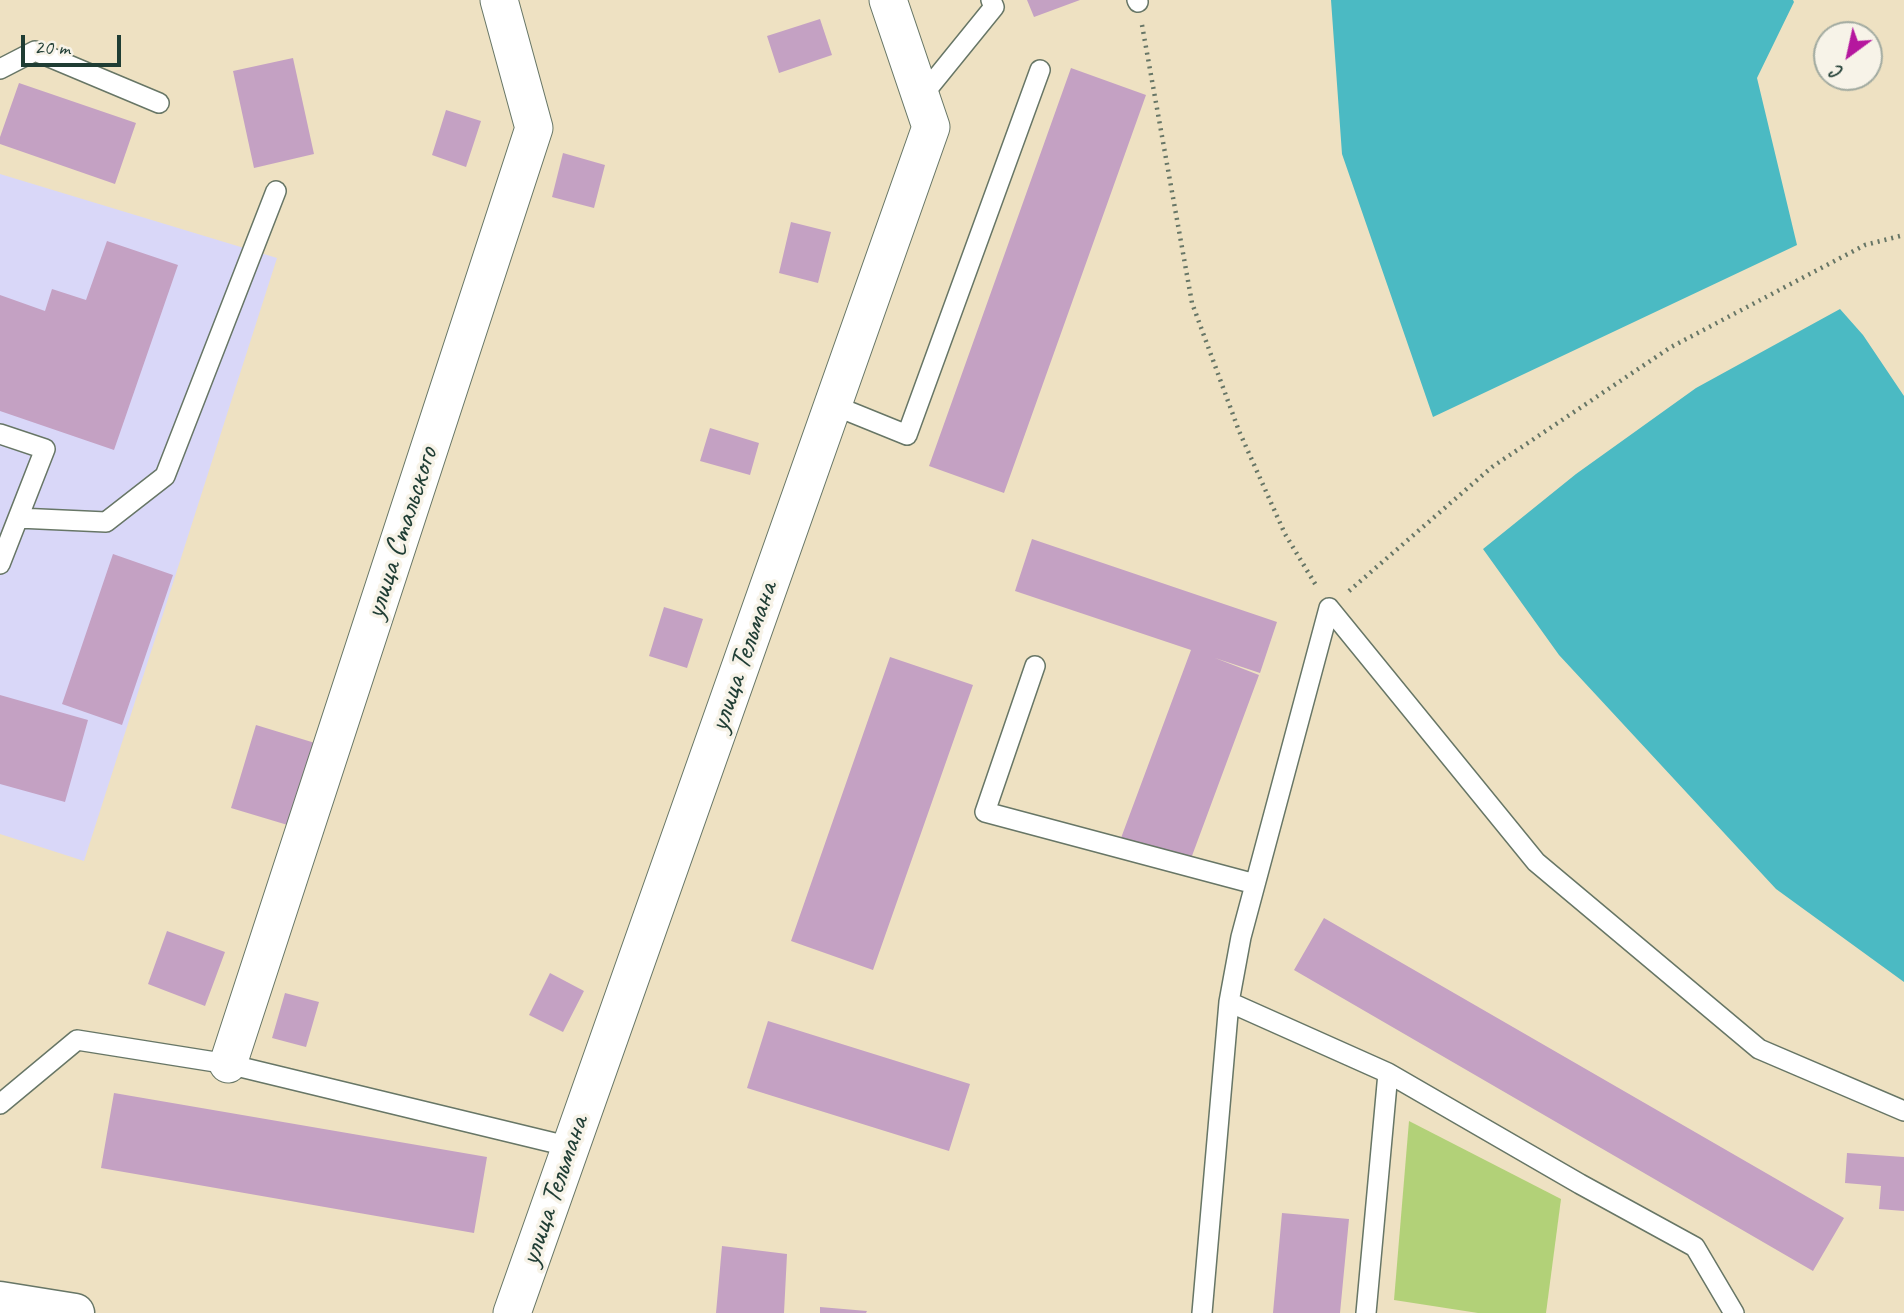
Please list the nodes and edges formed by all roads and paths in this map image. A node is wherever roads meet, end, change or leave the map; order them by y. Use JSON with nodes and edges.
{"nodes":[{"id":1,"x":499,"y":0,"type":"edge"},
{"id":2,"x":888,"y":0,"type":"edge"},
{"id":3,"x":991,"y":0,"type":"edge"},
{"id":4,"x":1138,"y":1,"type":"edge"},
{"id":5,"x":0,"y":69,"type":"edge"},
{"id":6,"x":1040,"y":70,"type":"dead end"},
{"id":7,"x":921,"y":97,"type":"junction"},
{"id":8,"x":159,"y":103,"type":"dead end"},
{"id":9,"x":276,"y":191,"type":"dead end"},
{"id":10,"x":1904,"y":234,"type":"edge"},
{"id":11,"x":833,"y":405,"type":"junction"},
{"id":12,"x":0,"y":434,"type":"edge"},
{"id":13,"x":18,"y":518,"type":"junction"},
{"id":14,"x":0,"y":564,"type":"edge"},
{"id":15,"x":1329,"y":608,"type":"junction"},
{"id":16,"x":1035,"y":666,"type":"dead end"},
{"id":17,"x":1255,"y":884,"type":"junction"},
{"id":18,"x":1229,"y":1002,"type":"junction"},
{"id":19,"x":228,"y":1064,"type":"junction"},
{"id":20,"x":1388,"y":1073,"type":"junction"},
{"id":21,"x":0,"y":1104,"type":"edge"},
{"id":22,"x":1904,"y":1111,"type":"edge"},
{"id":23,"x":571,"y":1147,"type":"junction"},
{"id":24,"x":0,"y":1301,"type":"edge"},
{"id":25,"x":75,"y":1313,"type":"edge"},
{"id":26,"x":512,"y":1313,"type":"edge"},
{"id":27,"x":1202,"y":1313,"type":"edge"},
{"id":28,"x":1366,"y":1313,"type":"edge"},
{"id":29,"x":1734,"y":1313,"type":"edge"}],
"edges":[{"from":1,"to":19,"type":"street","name":"улица Стальского"},
{"from":2,"to":7,"type":"street","name":"улица Тельмана"},
{"from":3,"to":7,"type":"lane"},
{"from":4,"to":15,"type":"path"},
{"from":5,"to":8,"type":"lane"},
{"from":6,"to":11,"type":"lane"},
{"from":7,"to":11,"type":"street","name":"улица Тельмана"},
{"from":9,"to":13,"type":"lane"},
{"from":10,"to":15,"type":"path"},
{"from":11,"to":23,"type":"street","name":"улица Тельмана"},
{"from":12,"to":13,"type":"lane"},
{"from":13,"to":14,"type":"lane"},
{"from":15,"to":17,"type":"lane"},
{"from":15,"to":22,"type":"lane"},
{"from":16,"to":17,"type":"lane"},
{"from":17,"to":18,"type":"lane"},
{"from":18,"to":20,"type":"lane"},
{"from":18,"to":27,"type":"lane"},
{"from":19,"to":21,"type":"lane"},
{"from":19,"to":23,"type":"lane"},
{"from":20,"to":28,"type":"lane"},
{"from":20,"to":29,"type":"lane"},
{"from":23,"to":26,"type":"street","name":"улица Тельмана"},
{"from":24,"to":25,"type":"main road"}]}
